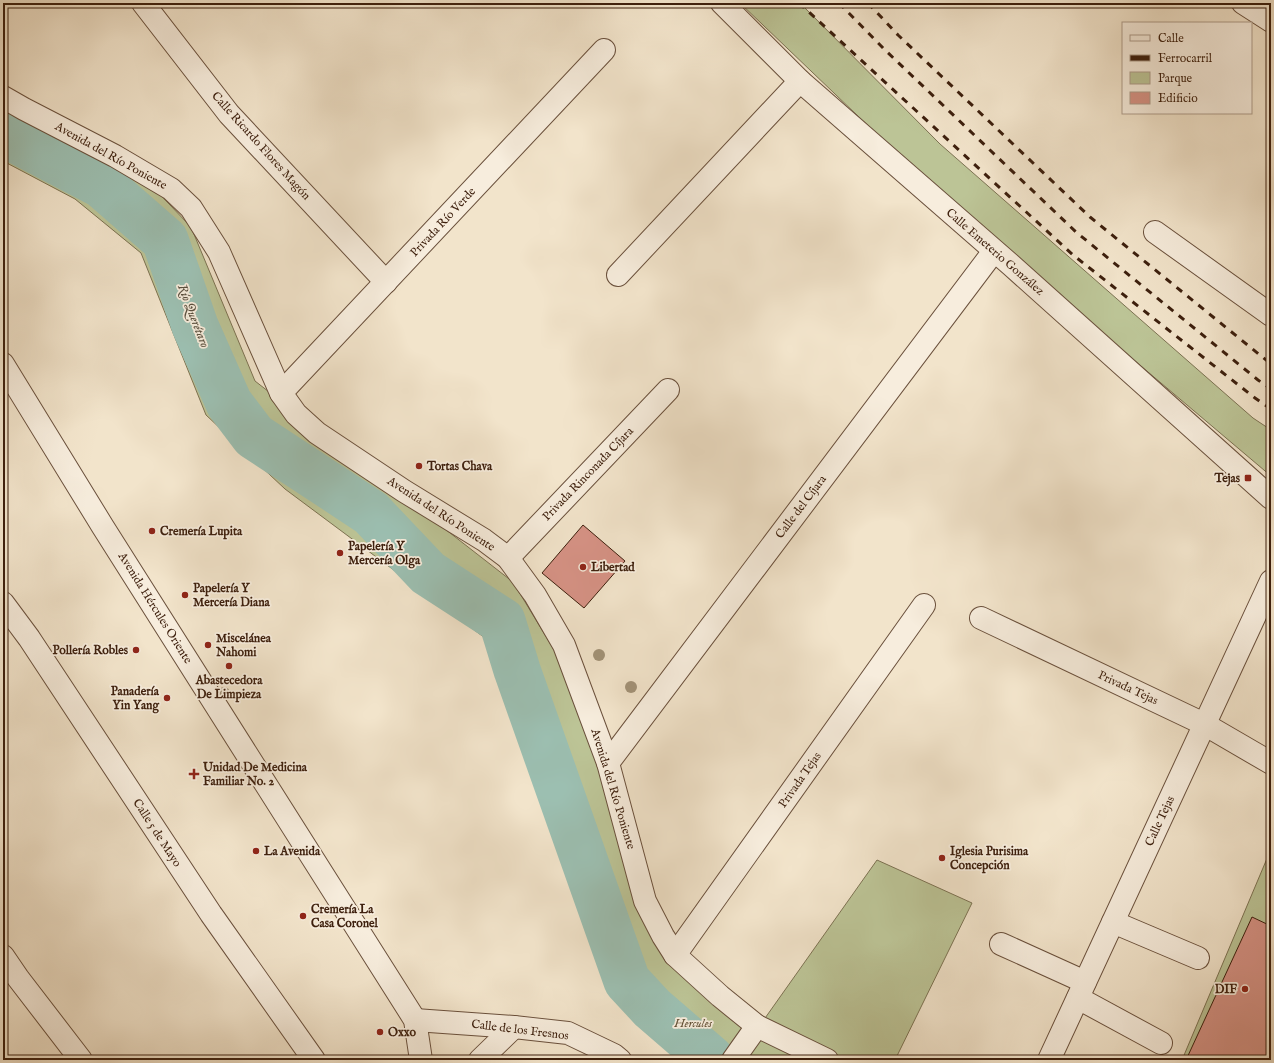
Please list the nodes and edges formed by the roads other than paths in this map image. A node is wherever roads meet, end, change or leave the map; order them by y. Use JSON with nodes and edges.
{"nodes":[{"id":1,"x":143,"y":3,"type":"edge"},
{"id":2,"x":722,"y":3,"type":"edge"},
{"id":3,"x":1243,"y":3,"type":"edge"},
{"id":4,"x":1271,"y":21,"type":"edge"},
{"id":5,"x":604,"y":50,"type":"dead end"},
{"id":6,"x":800,"y":81,"type":"junction"},
{"id":7,"x":3,"y":96,"type":"edge"},
{"id":8,"x":1155,"y":232,"type":"dead end"},
{"id":9,"x":994,"y":251,"type":"junction"},
{"id":10,"x":618,"y":275,"type":"dead end"},
{"id":11,"x":386,"y":282,"type":"junction"},
{"id":12,"x":1271,"y":315,"type":"edge"},
{"id":13,"x":3,"y":364,"type":"edge"},
{"id":14,"x":668,"y":390,"type":"dead end"},
{"id":15,"x":281,"y":393,"type":"junction"},
{"id":16,"x":1271,"y":498,"type":"edge"},
{"id":17,"x":508,"y":558,"type":"junction"},
{"id":18,"x":1268,"y":596,"type":"edge"},
{"id":19,"x":3,"y":603,"type":"edge"},
{"id":20,"x":924,"y":605,"type":"dead end"},
{"id":21,"x":981,"y":618,"type":"dead end"},
{"id":22,"x":1204,"y":724,"type":"junction"},
{"id":23,"x":1271,"y":762,"type":"edge"},
{"id":24,"x":608,"y":763,"type":"junction"},
{"id":25,"x":1113,"y":922,"type":"junction"},
{"id":26,"x":1001,"y":944,"type":"dead end"},
{"id":27,"x":676,"y":955,"type":"junction"},
{"id":28,"x":3,"y":956,"type":"edge"},
{"id":29,"x":1198,"y":958,"type":"dead end"},
{"id":30,"x":1081,"y":990,"type":"junction"},
{"id":31,"x":414,"y":1020,"type":"junction"},
{"id":32,"x":757,"y":1026,"type":"junction"},
{"id":33,"x":514,"y":1027,"type":"junction"},
{"id":34,"x":1161,"y":1043,"type":"dead end"},
{"id":35,"x":81,"y":1060,"type":"edge"},
{"id":36,"x":314,"y":1060,"type":"edge"},
{"id":37,"x":421,"y":1060,"type":"edge"},
{"id":38,"x":480,"y":1060,"type":"edge"},
{"id":39,"x":620,"y":1060,"type":"edge"},
{"id":40,"x":733,"y":1060,"type":"edge"},
{"id":41,"x":827,"y":1060,"type":"edge"},
{"id":42,"x":1049,"y":1060,"type":"edge"}],
"edges":[{"from":1,"to":11,"type":"street","name":"Calle Ricardo Flores Magón"},
{"from":2,"to":6,"type":"street","name":"Calle Emeterio González"},
{"from":3,"to":4,"type":"street"},
{"from":5,"to":11,"type":"street","name":"Privada Río Verde"},
{"from":6,"to":9,"type":"street","name":"Calle Emeterio González"},
{"from":6,"to":10,"type":"street"},
{"from":7,"to":15,"type":"street","name":"Avenida del Río Poniente"},
{"from":8,"to":12,"type":"street"},
{"from":9,"to":16,"type":"street","name":"Calle Emeterio González"},
{"from":9,"to":24,"type":"street","name":"Calle del Cíjara"},
{"from":11,"to":15,"type":"street","name":"Privada Río Verde"},
{"from":13,"to":31,"type":"street","name":"Avenida Hércules Oriente"},
{"from":14,"to":17,"type":"street","name":"Privada Rinconada Cíjara"},
{"from":15,"to":17,"type":"street","name":"Avenida del Río Poniente"},
{"from":17,"to":24,"type":"street","name":"Avenida del Río Poniente"},
{"from":18,"to":22,"type":"street","name":"Calle Tejas"},
{"from":19,"to":36,"type":"street","name":"Calle 5 de Mayo"},
{"from":20,"to":27,"type":"street","name":"Privada Tejas"},
{"from":21,"to":22,"type":"street","name":"Privada Tejas"},
{"from":22,"to":23,"type":"street","name":"Privada Tejas"},
{"from":22,"to":25,"type":"street","name":"Calle Tejas"},
{"from":24,"to":27,"type":"street","name":"Avenida del Río Poniente"},
{"from":25,"to":29,"type":"street"},
{"from":25,"to":30,"type":"street","name":"Calle Tejas"},
{"from":26,"to":30,"type":"street"},
{"from":27,"to":32,"type":"street","name":"Avenida del Río Poniente"},
{"from":28,"to":35,"type":"street"},
{"from":30,"to":34,"type":"street"},
{"from":30,"to":42,"type":"street","name":"Calle Tejas"},
{"from":31,"to":33,"type":"street","name":"Calle de los Fresnos"},
{"from":31,"to":37,"type":"street","name":"Avenida Hércules Oriente"},
{"from":32,"to":40,"type":"street"},
{"from":32,"to":41,"type":"street","name":"Avenida del Río Poniente"},
{"from":33,"to":38,"type":"street"},
{"from":33,"to":39,"type":"street","name":"Calle de los Fresnos"}]}
